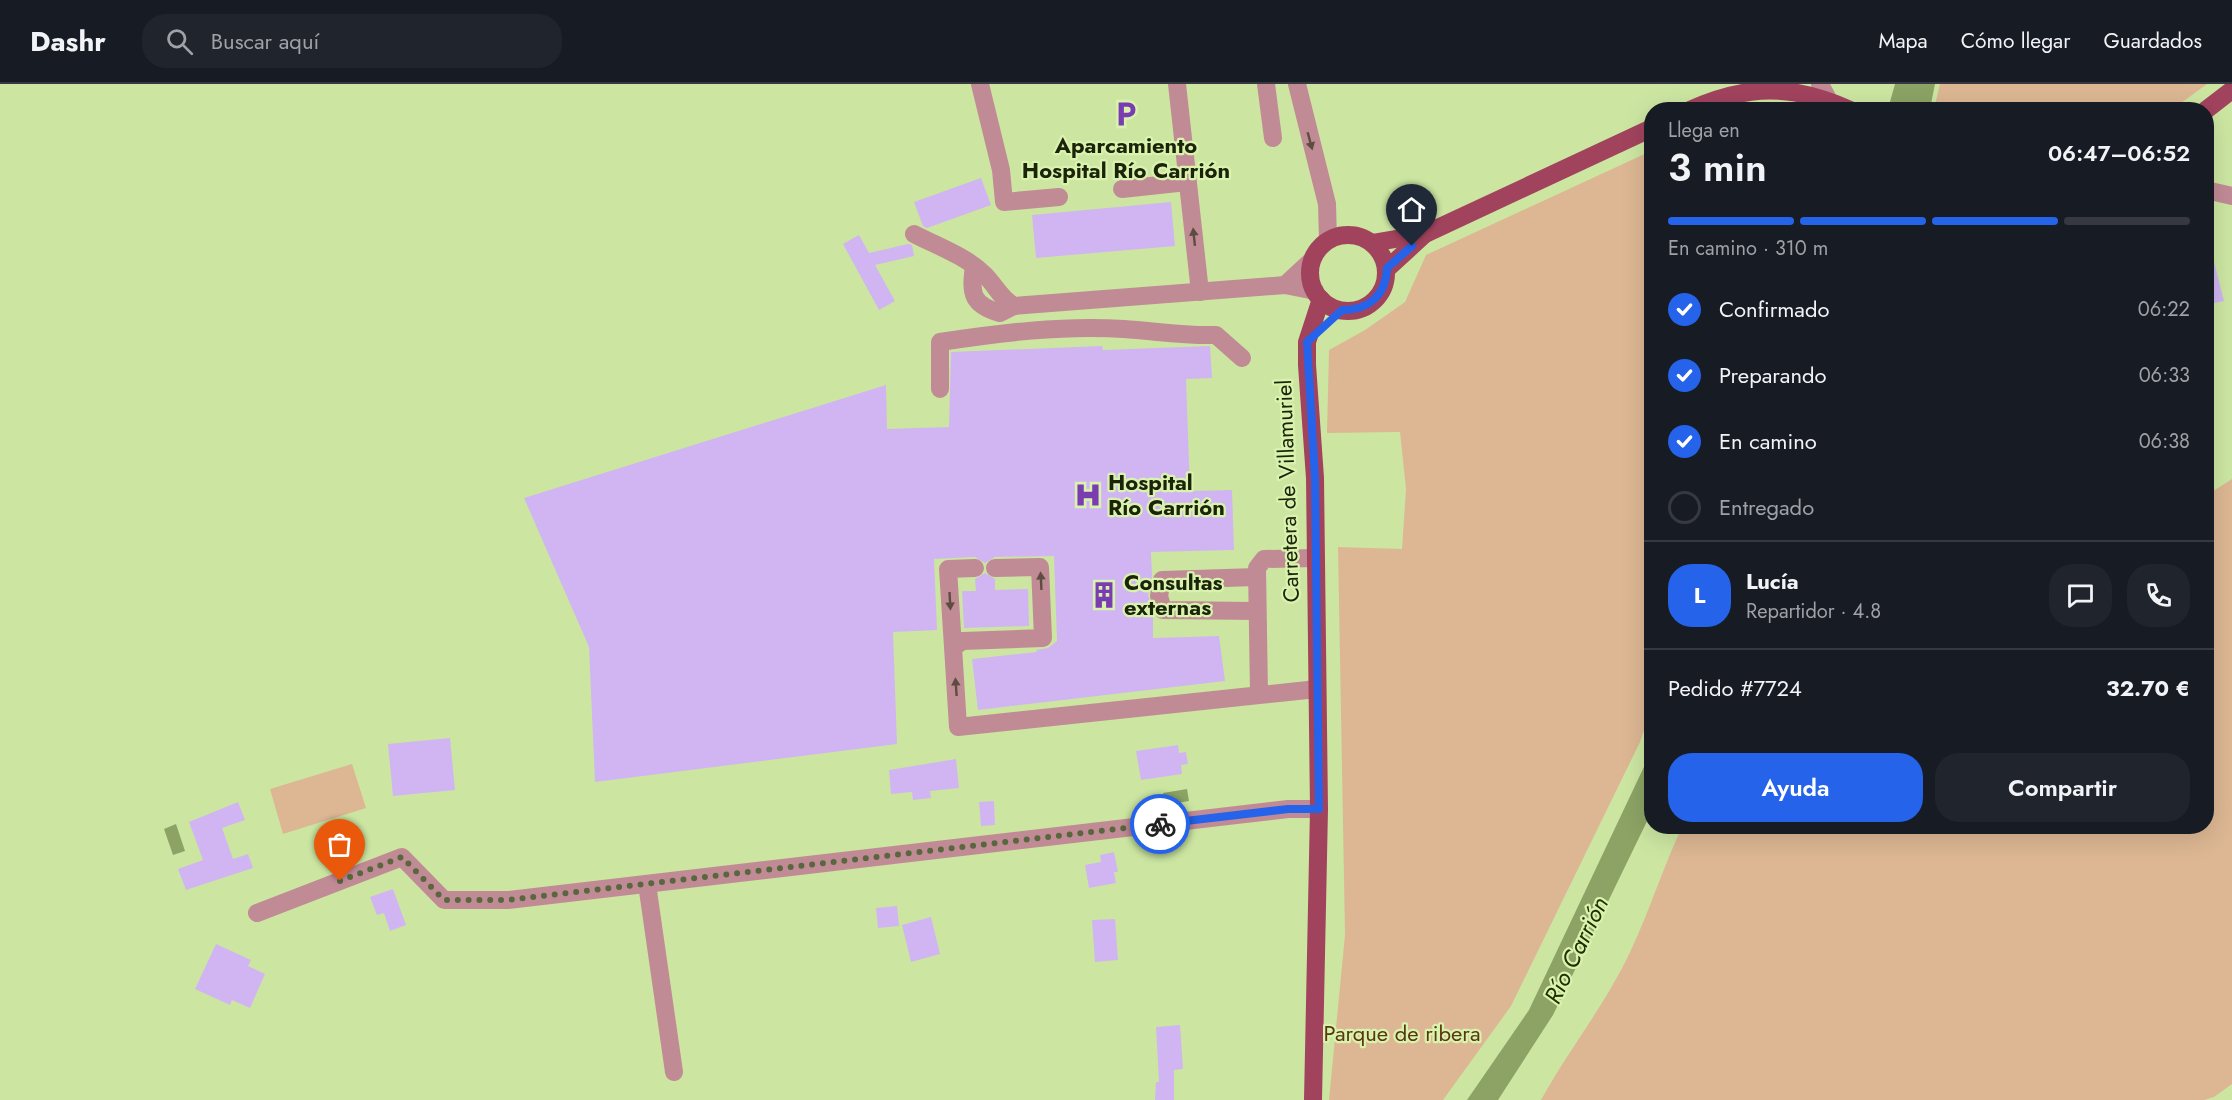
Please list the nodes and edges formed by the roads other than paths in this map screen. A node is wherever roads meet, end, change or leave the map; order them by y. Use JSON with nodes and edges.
{"nodes":[{"id":1,"x":980,"y":84,"type":"edge"},
{"id":2,"x":1177,"y":84,"type":"edge"},
{"id":3,"x":1266,"y":84,"type":"edge"},
{"id":4,"x":1297,"y":84,"type":"edge"},
{"id":5,"x":1820,"y":84,"type":"edge"},
{"id":6,"x":1774,"y":86,"type":"edge"},
{"id":7,"x":2232,"y":90,"type":"edge"},
{"id":8,"x":1829,"y":101,"type":"joint"},
{"id":9,"x":1709,"y":102,"type":"edge"},
{"id":10,"x":2214,"y":104,"type":"edge"},
{"id":11,"x":1644,"y":132,"type":"edge"},
{"id":12,"x":1273,"y":138,"type":"dead end"},
{"id":13,"x":1187,"y":182,"type":"junction"},
{"id":14,"x":1122,"y":189,"type":"dead end"},
{"id":15,"x":2214,"y":192,"type":"edge"},
{"id":16,"x":2232,"y":196,"type":"edge"},
{"id":17,"x":1059,"y":197,"type":"dead end"},
{"id":18,"x":914,"y":234,"type":"dead end"},
{"id":19,"x":1425,"y":234,"type":"junction"},
{"id":20,"x":1328,"y":240,"type":"junction"},
{"id":21,"x":1372,"y":243,"type":"junction"},
{"id":22,"x":1312,"y":260,"type":"junction"},
{"id":23,"x":1387,"y":268,"type":"junction"},
{"id":24,"x":1285,"y":285,"type":"junction"},
{"id":25,"x":1200,"y":292,"type":"junction"},
{"id":26,"x":1318,"y":295,"type":"junction"},
{"id":27,"x":1342,"y":310,"type":"junction"},
{"id":28,"x":1307,"y":342,"type":"junction"},
{"id":29,"x":1242,"y":358,"type":"dead end"},
{"id":30,"x":940,"y":389,"type":"dead end"},
{"id":31,"x":1316,"y":558,"type":"junction"},
{"id":32,"x":975,"y":568,"type":"dead end"},
{"id":33,"x":995,"y":568,"type":"dead end"},
{"id":34,"x":1257,"y":577,"type":"junction"},
{"id":35,"x":1256,"y":611,"type":"junction"},
{"id":36,"x":953,"y":647,"type":"junction"},
{"id":37,"x":1317,"y":689,"type":"junction"},
{"id":38,"x":1258,"y":693,"type":"junction"},
{"id":39,"x":1319,"y":809,"type":"junction"},
{"id":40,"x":647,"y":884,"type":"junction"},
{"id":41,"x":257,"y":912,"type":"dead end"},
{"id":42,"x":674,"y":1072,"type":"dead end"},
{"id":43,"x":1313,"y":1100,"type":"edge"}],
"edges":[{"from":1,"to":17,"type":"street"},
{"from":2,"to":13,"type":"street"},
{"from":3,"to":12,"type":"street"},
{"from":4,"to":20,"type":"street","one_way":true},
{"from":5,"to":8,"type":"street"},
{"from":6,"to":8,"type":"main road"},
{"from":6,"to":9,"type":"main road"},
{"from":7,"to":10,"type":"main road"},
{"from":11,"to":19,"type":"main road"},
{"from":13,"to":14,"type":"street"},
{"from":25,"to":13,"type":"street","one_way":true},
{"from":15,"to":16,"type":"street"},
{"from":18,"to":25,"type":"street"},
{"from":19,"to":21,"type":"main road"},
{"from":19,"to":23,"type":"main road"},
{"from":20,"to":21,"type":"main road"},
{"from":20,"to":22,"type":"main road"},
{"from":21,"to":23,"type":"main road"},
{"from":22,"to":24,"type":"street"},
{"from":22,"to":26,"type":"main road"},
{"from":23,"to":27,"type":"main road"},
{"from":24,"to":25,"type":"street"},
{"from":24,"to":26,"type":"street"},
{"from":26,"to":27,"type":"main road"},
{"from":26,"to":28,"type":"main road","name":"Carretera de Villamuriel"},
{"from":27,"to":28,"type":"main road"},
{"from":28,"to":31,"type":"main road","name":"Carretera de Villamuriel"},
{"from":29,"to":30,"type":"street"},
{"from":31,"to":34,"type":"street"},
{"from":31,"to":37,"type":"main road","name":"Carretera de Villamuriel"},
{"from":32,"to":36,"type":"street","one_way":true},
{"from":36,"to":33,"type":"street","one_way":true},
{"from":34,"to":35,"type":"street"},
{"from":34,"to":35,"type":"street"},
{"from":35,"to":38,"type":"street"},
{"from":38,"to":36,"type":"street","one_way":true},
{"from":37,"to":38,"type":"street"},
{"from":37,"to":39,"type":"main road","name":"Carretera de Villamuriel"},
{"from":39,"to":40,"type":"street"},
{"from":39,"to":43,"type":"main road","name":"Carretera de Villamuriel"},
{"from":40,"to":41,"type":"street"},
{"from":40,"to":42,"type":"street"}]}
